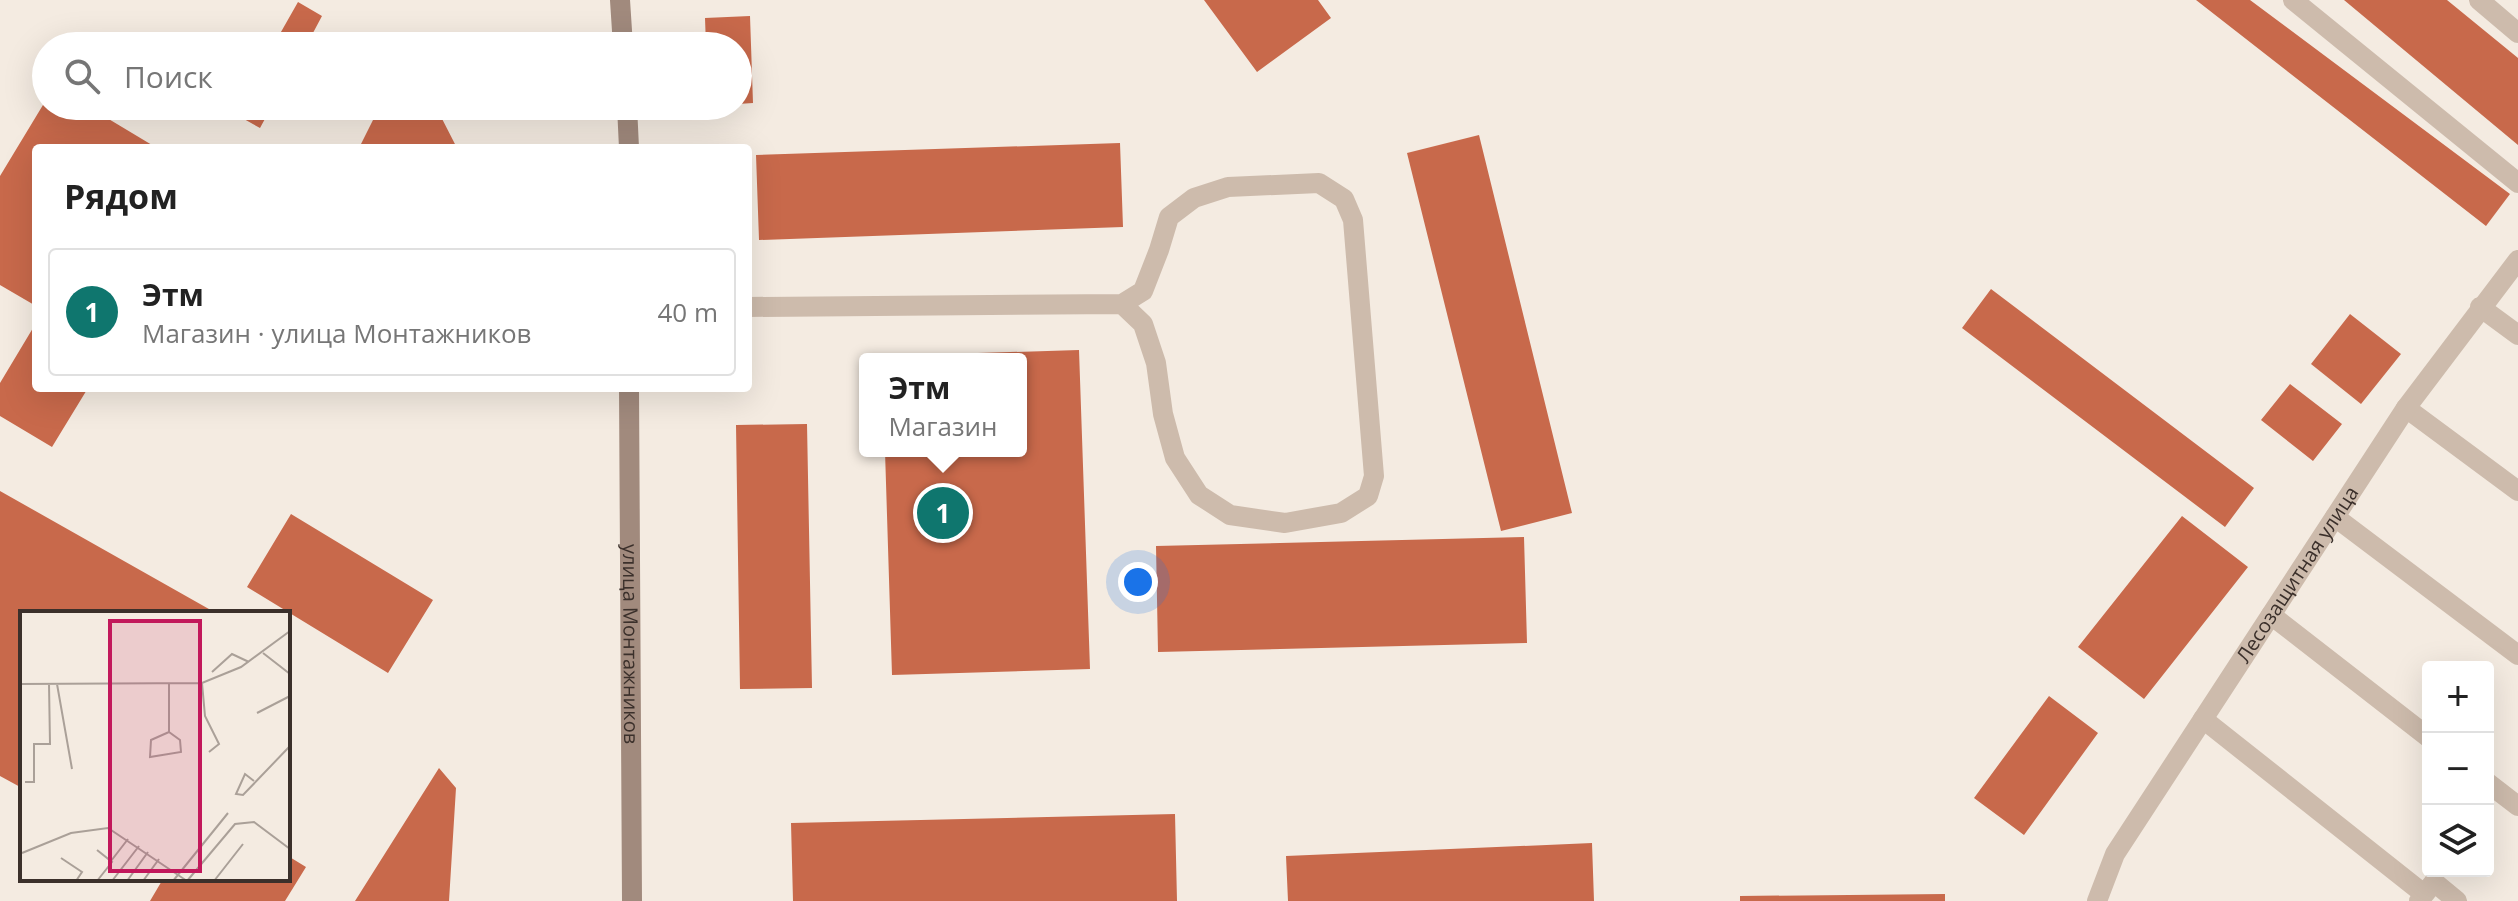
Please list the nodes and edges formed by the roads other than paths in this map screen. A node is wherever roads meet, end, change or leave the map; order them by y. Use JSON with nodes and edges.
{"nodes":[{"id":1,"x":620,"y":0,"type":"edge"},
{"id":2,"x":2293,"y":0,"type":"edge"},
{"id":3,"x":2479,"y":0,"type":"edge"},
{"id":4,"x":622,"y":32,"type":"edge"},
{"id":5,"x":2518,"y":33,"type":"edge"},
{"id":6,"x":628,"y":120,"type":"edge"},
{"id":7,"x":629,"y":144,"type":"edge"},
{"id":8,"x":2518,"y":183,"type":"edge"},
{"id":9,"x":2518,"y":260,"type":"edge"},
{"id":10,"x":1122,"y":304,"type":"junction"},
{"id":11,"x":752,"y":307,"type":"edge"},
{"id":12,"x":2480,"y":307,"type":"junction"},
{"id":13,"x":2518,"y":335,"type":"edge"},
{"id":14,"x":629,"y":392,"type":"edge"},
{"id":15,"x":2406,"y":408,"type":"junction"},
{"id":16,"x":2518,"y":491,"type":"edge"},
{"id":17,"x":2335,"y":517,"type":"junction"},
{"id":18,"x":2271,"y":615,"type":"junction"},
{"id":19,"x":2518,"y":655,"type":"edge"},
{"id":20,"x":2203,"y":719,"type":"junction"},
{"id":21,"x":2423,"y":733,"type":"edge"},
{"id":22,"x":2494,"y":788,"type":"edge"},
{"id":23,"x":2518,"y":806,"type":"edge"},
{"id":24,"x":2422,"y":898,"type":"edge"},
{"id":25,"x":632,"y":901,"type":"edge"},
{"id":26,"x":2097,"y":901,"type":"edge"},
{"id":27,"x":2457,"y":901,"type":"edge"}],
"edges":[{"from":1,"to":4,"type":"main road"},
{"from":2,"to":8,"type":"street"},
{"from":3,"to":5,"type":"street"},
{"from":6,"to":7,"type":"main road"},
{"from":9,"to":12,"type":"street","name":"Лесозащитная улица"},
{"from":10,"to":10,"type":"street"},
{"from":10,"to":11,"type":"street"},
{"from":12,"to":13,"type":"street"},
{"from":12,"to":15,"type":"street","name":"Лесозащитная улица"},
{"from":14,"to":25,"type":"main road","name":"улица Монтажников"},
{"from":15,"to":16,"type":"street"},
{"from":15,"to":17,"type":"street","name":"Лесозащитная улица"},
{"from":17,"to":18,"type":"street","name":"Лесозащитная улица"},
{"from":17,"to":19,"type":"street"},
{"from":18,"to":20,"type":"street","name":"Лесозащитная улица"},
{"from":18,"to":21,"type":"street"},
{"from":20,"to":24,"type":"street"},
{"from":20,"to":26,"type":"street","name":"Лесозащитная улица"},
{"from":22,"to":23,"type":"street"},
{"from":24,"to":27,"type":"street"}]}
